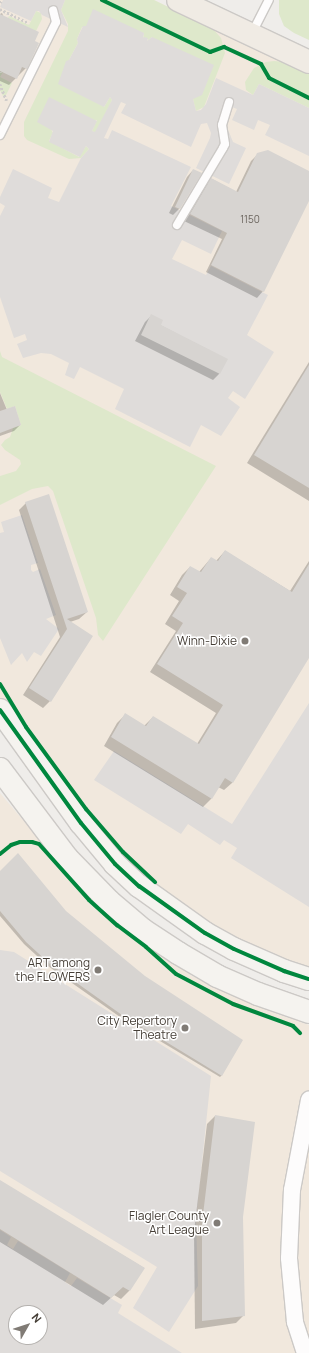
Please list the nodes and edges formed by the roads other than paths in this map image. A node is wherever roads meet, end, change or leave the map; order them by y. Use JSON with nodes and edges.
{"nodes":[{"id":1,"x":178,"y":0,"type":"edge"},
{"id":2,"x":269,"y":0,"type":"edge"},
{"id":3,"x":53,"y":10,"type":"dead end"},
{"id":4,"x":251,"y":35,"type":"junction"},
{"id":5,"x":309,"y":62,"type":"edge"},
{"id":6,"x":229,"y":102,"type":"dead end"},
{"id":7,"x":0,"y":136,"type":"edge"},
{"id":8,"x":177,"y":225,"type":"dead end"},
{"id":9,"x":0,"y":710,"type":"edge"},
{"id":10,"x":0,"y":769,"type":"edge"},
{"id":11,"x":309,"y":979,"type":"edge"},
{"id":12,"x":309,"y":1012,"type":"edge"},
{"id":13,"x":309,"y":1100,"type":"edge"},
{"id":14,"x":305,"y":1353,"type":"edge"}],
"edges":[{"from":1,"to":4,"type":"main road"},
{"from":2,"to":4,"type":"lane"},
{"from":3,"to":7,"type":"lane"},
{"from":4,"to":5,"type":"main road"},
{"from":6,"to":8,"type":"lane"},
{"from":9,"to":11,"type":"street"},
{"from":10,"to":12,"type":"street"},
{"from":13,"to":14,"type":"street"}]}
